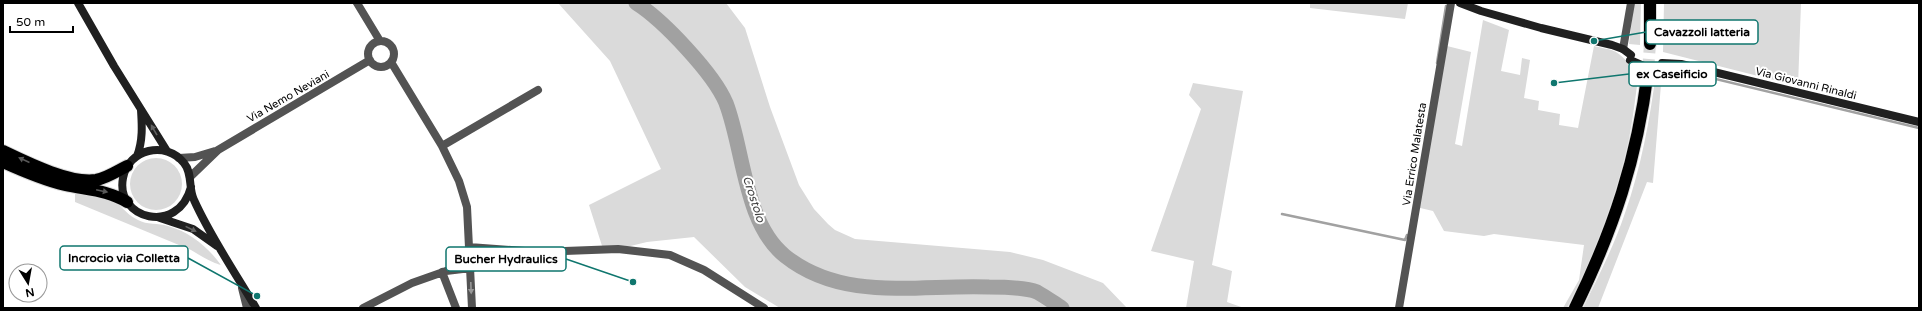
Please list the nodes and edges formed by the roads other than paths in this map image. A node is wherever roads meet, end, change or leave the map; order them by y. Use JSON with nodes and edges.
{"nodes":[{"id":1,"x":78,"y":3,"type":"edge"},
{"id":2,"x":358,"y":3,"type":"edge"},
{"id":3,"x":1451,"y":3,"type":"edge"},
{"id":4,"x":1460,"y":3,"type":"edge"},
{"id":5,"x":1631,"y":3,"type":"edge"},
{"id":6,"x":1650,"y":3,"type":"edge"},
{"id":7,"x":380,"y":41,"type":"junction"},
{"id":8,"x":1650,"y":44,"type":"tunnel mouth"},
{"id":9,"x":1612,"y":45,"type":"junction"},
{"id":10,"x":1623,"y":49,"type":"junction"},
{"id":11,"x":1631,"y":57,"type":"junction"},
{"id":12,"x":370,"y":60,"type":"junction"},
{"id":13,"x":391,"y":62,"type":"junction"},
{"id":14,"x":1648,"y":71,"type":"tunnel mouth"},
{"id":15,"x":538,"y":90,"type":"dead end"},
{"id":16,"x":140,"y":110,"type":"junction"},
{"id":17,"x":1919,"y":122,"type":"edge"},
{"id":18,"x":442,"y":146,"type":"junction"},
{"id":19,"x":218,"y":150,"type":"junction"},
{"id":20,"x":3,"y":151,"type":"edge"},
{"id":21,"x":167,"y":151,"type":"junction"},
{"id":22,"x":137,"y":156,"type":"junction"},
{"id":23,"x":179,"y":158,"type":"junction"},
{"id":24,"x":3,"y":162,"type":"edge"},
{"id":25,"x":127,"y":166,"type":"junction"},
{"id":26,"x":190,"y":177,"type":"junction"},
{"id":27,"x":191,"y":187,"type":"junction"},
{"id":28,"x":128,"y":202,"type":"junction"},
{"id":29,"x":160,"y":218,"type":"junction"},
{"id":30,"x":218,"y":247,"type":"junction"},
{"id":31,"x":469,"y":247,"type":"junction"},
{"id":32,"x":538,"y":252,"type":"junction"},
{"id":33,"x":470,"y":268,"type":"junction"},
{"id":34,"x":442,"y":272,"type":"junction"},
{"id":35,"x":240,"y":281,"type":"junction"},
{"id":36,"x":247,"y":308,"type":"edge"},
{"id":37,"x":256,"y":308,"type":"edge"},
{"id":38,"x":363,"y":308,"type":"edge"},
{"id":39,"x":456,"y":308,"type":"edge"},
{"id":40,"x":472,"y":308,"type":"edge"},
{"id":41,"x":764,"y":308,"type":"edge"},
{"id":42,"x":1399,"y":308,"type":"edge"},
{"id":43,"x":1575,"y":308,"type":"edge"}],
"edges":[{"from":1,"to":16,"type":"main road"},
{"from":2,"to":7,"type":"street"},
{"from":3,"to":42,"type":"street","name":"Via Errico Malatesta"},
{"from":4,"to":9,"type":"main road","name":"Via Giovanni Rinaldi"},
{"from":5,"to":10,"type":"street"},
{"from":6,"to":8,"type":"highway"},
{"from":7,"to":12,"type":"street"},
{"from":7,"to":13,"type":"street"},
{"from":9,"to":10,"type":"main road","name":"Via Giovanni Rinaldi"},
{"from":9,"to":11,"type":"main road","name":"Via Giovanni Rinaldi"},
{"from":10,"to":11,"type":"main road","name":"Via Giovanni Rinaldi"},
{"from":11,"to":17,"type":"main road","name":"Via Giovanni Rinaldi"},
{"from":12,"to":13,"type":"street"},
{"from":12,"to":19,"type":"street","name":"Via Nemo Neviani"},
{"from":13,"to":18,"type":"street"},
{"from":14,"to":43,"type":"highway"},
{"from":15,"to":18,"type":"street"},
{"from":21,"to":16,"type":"main road","one_way":true},
{"from":16,"to":22,"type":"main road"},
{"from":18,"to":31,"type":"street"},
{"from":19,"to":23,"type":"street","name":"Via Nemo Neviani"},
{"from":19,"to":26,"type":"street","name":"Via Nemo Neviani"},
{"from":25,"to":20,"type":"highway","one_way":true},
{"from":21,"to":22,"type":"main road"},
{"from":21,"to":23,"type":"main road"},
{"from":22,"to":25,"type":"main road"},
{"from":23,"to":26,"type":"main road"},
{"from":24,"to":28,"type":"highway","one_way":true},
{"from":25,"to":28,"type":"main road"},
{"from":26,"to":27,"type":"main road"},
{"from":27,"to":29,"type":"main road"},
{"from":27,"to":30,"type":"main road"},
{"from":28,"to":29,"type":"main road"},
{"from":29,"to":30,"type":"main road","one_way":true},
{"from":30,"to":35,"type":"main road"},
{"from":31,"to":32,"type":"street"},
{"from":31,"to":33,"type":"street"},
{"from":32,"to":33,"type":"street"},
{"from":32,"to":41,"type":"street"},
{"from":33,"to":34,"type":"street"},
{"from":33,"to":40,"type":"street","one_way":true},
{"from":34,"to":38,"type":"street"},
{"from":34,"to":39,"type":"street"},
{"from":35,"to":36,"type":"street"},
{"from":35,"to":37,"type":"main road"}]}
